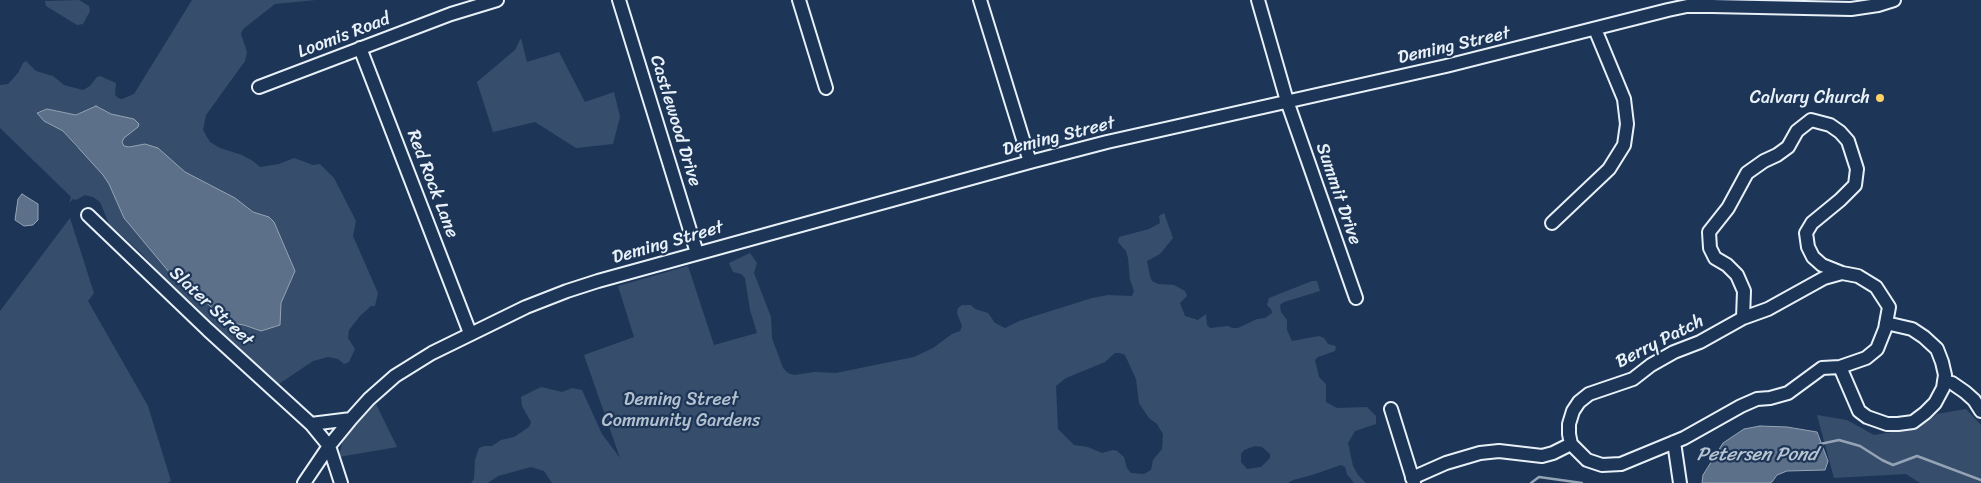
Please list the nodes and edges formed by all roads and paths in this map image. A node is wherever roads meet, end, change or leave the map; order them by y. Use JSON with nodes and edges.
{"nodes":[{"id":1,"x":497,"y":0,"type":"edge"},
{"id":2,"x":619,"y":0,"type":"edge"},
{"id":3,"x":799,"y":0,"type":"edge"},
{"id":4,"x":980,"y":0,"type":"edge"},
{"id":5,"x":1258,"y":0,"type":"edge"},
{"id":6,"x":1894,"y":0,"type":"edge"},
{"id":7,"x":1666,"y":5,"type":"edge"},
{"id":8,"x":1595,"y":29,"type":"junction"},
{"id":9,"x":360,"y":48,"type":"junction"},
{"id":10,"x":260,"y":87,"type":"dead end"},
{"id":11,"x":826,"y":88,"type":"dead end"},
{"id":12,"x":1287,"y":101,"type":"junction"},
{"id":13,"x":1030,"y":162,"type":"junction"},
{"id":14,"x":88,"y":215,"type":"dead end"},
{"id":15,"x":1552,"y":223,"type":"dead end"},
{"id":16,"x":697,"y":253,"type":"junction"},
{"id":17,"x":1842,"y":273,"type":"junction"},
{"id":18,"x":1356,"y":298,"type":"dead end"},
{"id":19,"x":1743,"y":318,"type":"junction"},
{"id":20,"x":1886,"y":322,"type":"junction"},
{"id":21,"x":470,"y":333,"type":"junction"},
{"id":22,"x":1840,"y":367,"type":"junction"},
{"id":23,"x":1944,"y":381,"type":"junction"},
{"id":24,"x":1391,"y":409,"type":"dead end"},
{"id":25,"x":1981,"y":411,"type":"edge"},
{"id":26,"x":351,"y":419,"type":"junction"},
{"id":27,"x":311,"y":424,"type":"junction"},
{"id":28,"x":1674,"y":442,"type":"junction"},
{"id":29,"x":1571,"y":444,"type":"junction"},
{"id":30,"x":329,"y":446,"type":"junction"},
{"id":31,"x":1413,"y":480,"type":"edge"},
{"id":32,"x":304,"y":483,"type":"edge"},
{"id":33,"x":341,"y":483,"type":"edge"},
{"id":34,"x":1680,"y":483,"type":"edge"}],
"edges":[{"from":1,"to":9,"type":"street","name":"Loomis Road"},
{"from":2,"to":16,"type":"street","name":"Castlewood Drive"},
{"from":3,"to":11,"type":"street"},
{"from":4,"to":13,"type":"street"},
{"from":5,"to":12,"type":"street","name":"Summit Drive"},
{"from":6,"to":7,"type":"street","name":"Deming Street"},
{"from":7,"to":8,"type":"street","name":"Deming Street"},
{"from":8,"to":12,"type":"street","name":"Deming Street"},
{"from":8,"to":15,"type":"street"},
{"from":9,"to":10,"type":"street","name":"Loomis Road"},
{"from":9,"to":21,"type":"street","name":"Red Rock Lane"},
{"from":12,"to":13,"type":"street","name":"Deming Street"},
{"from":12,"to":18,"type":"street","name":"Summit Drive"},
{"from":13,"to":16,"type":"street","name":"Deming Street"},
{"from":14,"to":27,"type":"street","name":"Slater Street"},
{"from":16,"to":21,"type":"street","name":"Deming Street"},
{"from":17,"to":19,"type":"street","name":"Berry Patch"},
{"from":17,"to":19,"type":"street"},
{"from":17,"to":20,"type":"street"},
{"from":19,"to":29,"type":"street","name":"Berry Patch"},
{"from":20,"to":22,"type":"street"},
{"from":20,"to":23,"type":"street"},
{"from":21,"to":26,"type":"street","name":"Deming Street"},
{"from":22,"to":23,"type":"street"},
{"from":22,"to":28,"type":"street"},
{"from":23,"to":25,"type":"street"},
{"from":24,"to":31,"type":"street"},
{"from":26,"to":27,"type":"street"},
{"from":26,"to":30,"type":"street","name":"Deming Street"},
{"from":27,"to":30,"type":"street","name":"Slater Street"},
{"from":28,"to":29,"type":"street"},
{"from":28,"to":34,"type":"street"},
{"from":29,"to":31,"type":"street"},
{"from":30,"to":32,"type":"street","name":"Deming Street"},
{"from":30,"to":33,"type":"street","name":"Slater Street"}]}
